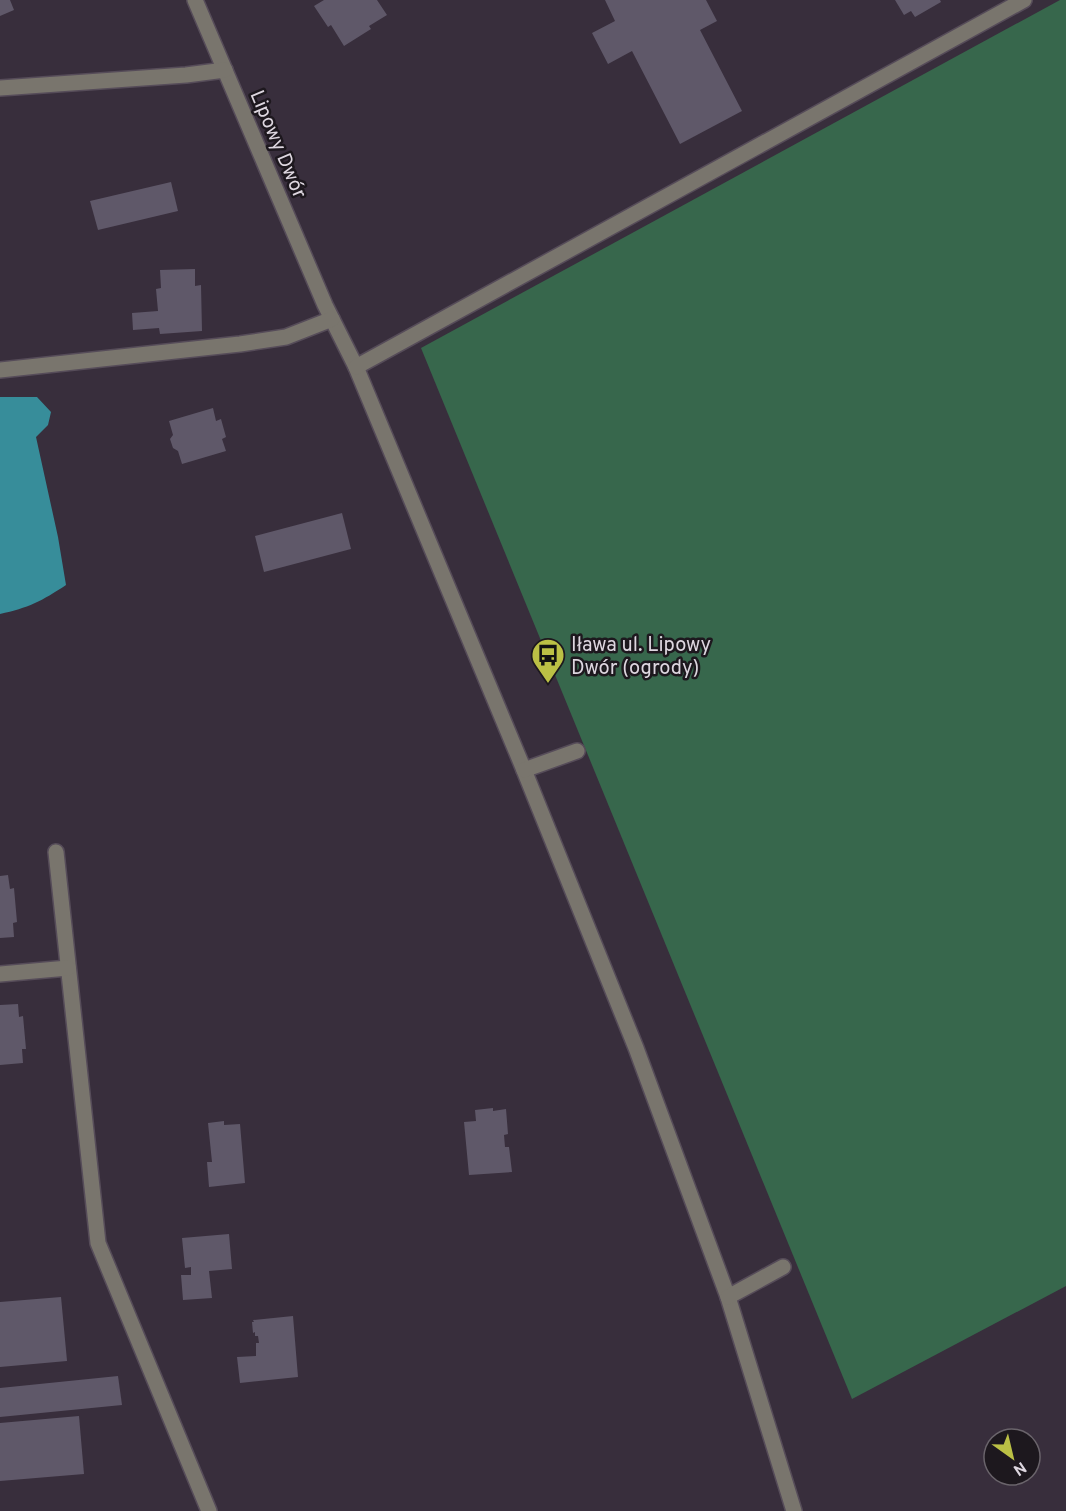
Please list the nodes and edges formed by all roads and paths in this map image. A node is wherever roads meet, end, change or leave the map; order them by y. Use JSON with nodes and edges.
{"nodes":[{"id":1,"x":1024,"y":0,"type":"edge"},
{"id":2,"x":199,"y":1,"type":"edge"},
{"id":3,"x":225,"y":70,"type":"junction"},
{"id":4,"x":0,"y":88,"type":"edge"},
{"id":5,"x":328,"y":312,"type":"junction"},
{"id":6,"x":356,"y":367,"type":"junction"},
{"id":7,"x":0,"y":369,"type":"edge"},
{"id":8,"x":577,"y":751,"type":"dead end"},
{"id":9,"x":524,"y":770,"type":"junction"},
{"id":10,"x":56,"y":852,"type":"dead end"},
{"id":11,"x":68,"y":968,"type":"junction"},
{"id":12,"x":0,"y":974,"type":"edge"},
{"id":13,"x":783,"y":1267,"type":"dead end"},
{"id":14,"x":728,"y":1297,"type":"junction"},
{"id":15,"x":209,"y":1511,"type":"edge"},
{"id":16,"x":794,"y":1511,"type":"edge"}],
"edges":[{"from":1,"to":6,"type":"street"},
{"from":2,"to":3,"type":"street","name":"Lipowy Dwór"},
{"from":3,"to":4,"type":"street"},
{"from":3,"to":5,"type":"street","name":"Lipowy Dwór"},
{"from":5,"to":6,"type":"street","name":"Lipowy Dwór"},
{"from":5,"to":7,"type":"street"},
{"from":6,"to":9,"type":"street","name":"Lipowy Dwór"},
{"from":8,"to":9,"type":"street"},
{"from":9,"to":14,"type":"street","name":"Lipowy Dwór"},
{"from":10,"to":11,"type":"street"},
{"from":11,"to":12,"type":"street"},
{"from":11,"to":15,"type":"street"},
{"from":13,"to":14,"type":"street"},
{"from":14,"to":16,"type":"street","name":"Lipowy Dwór"}]}
